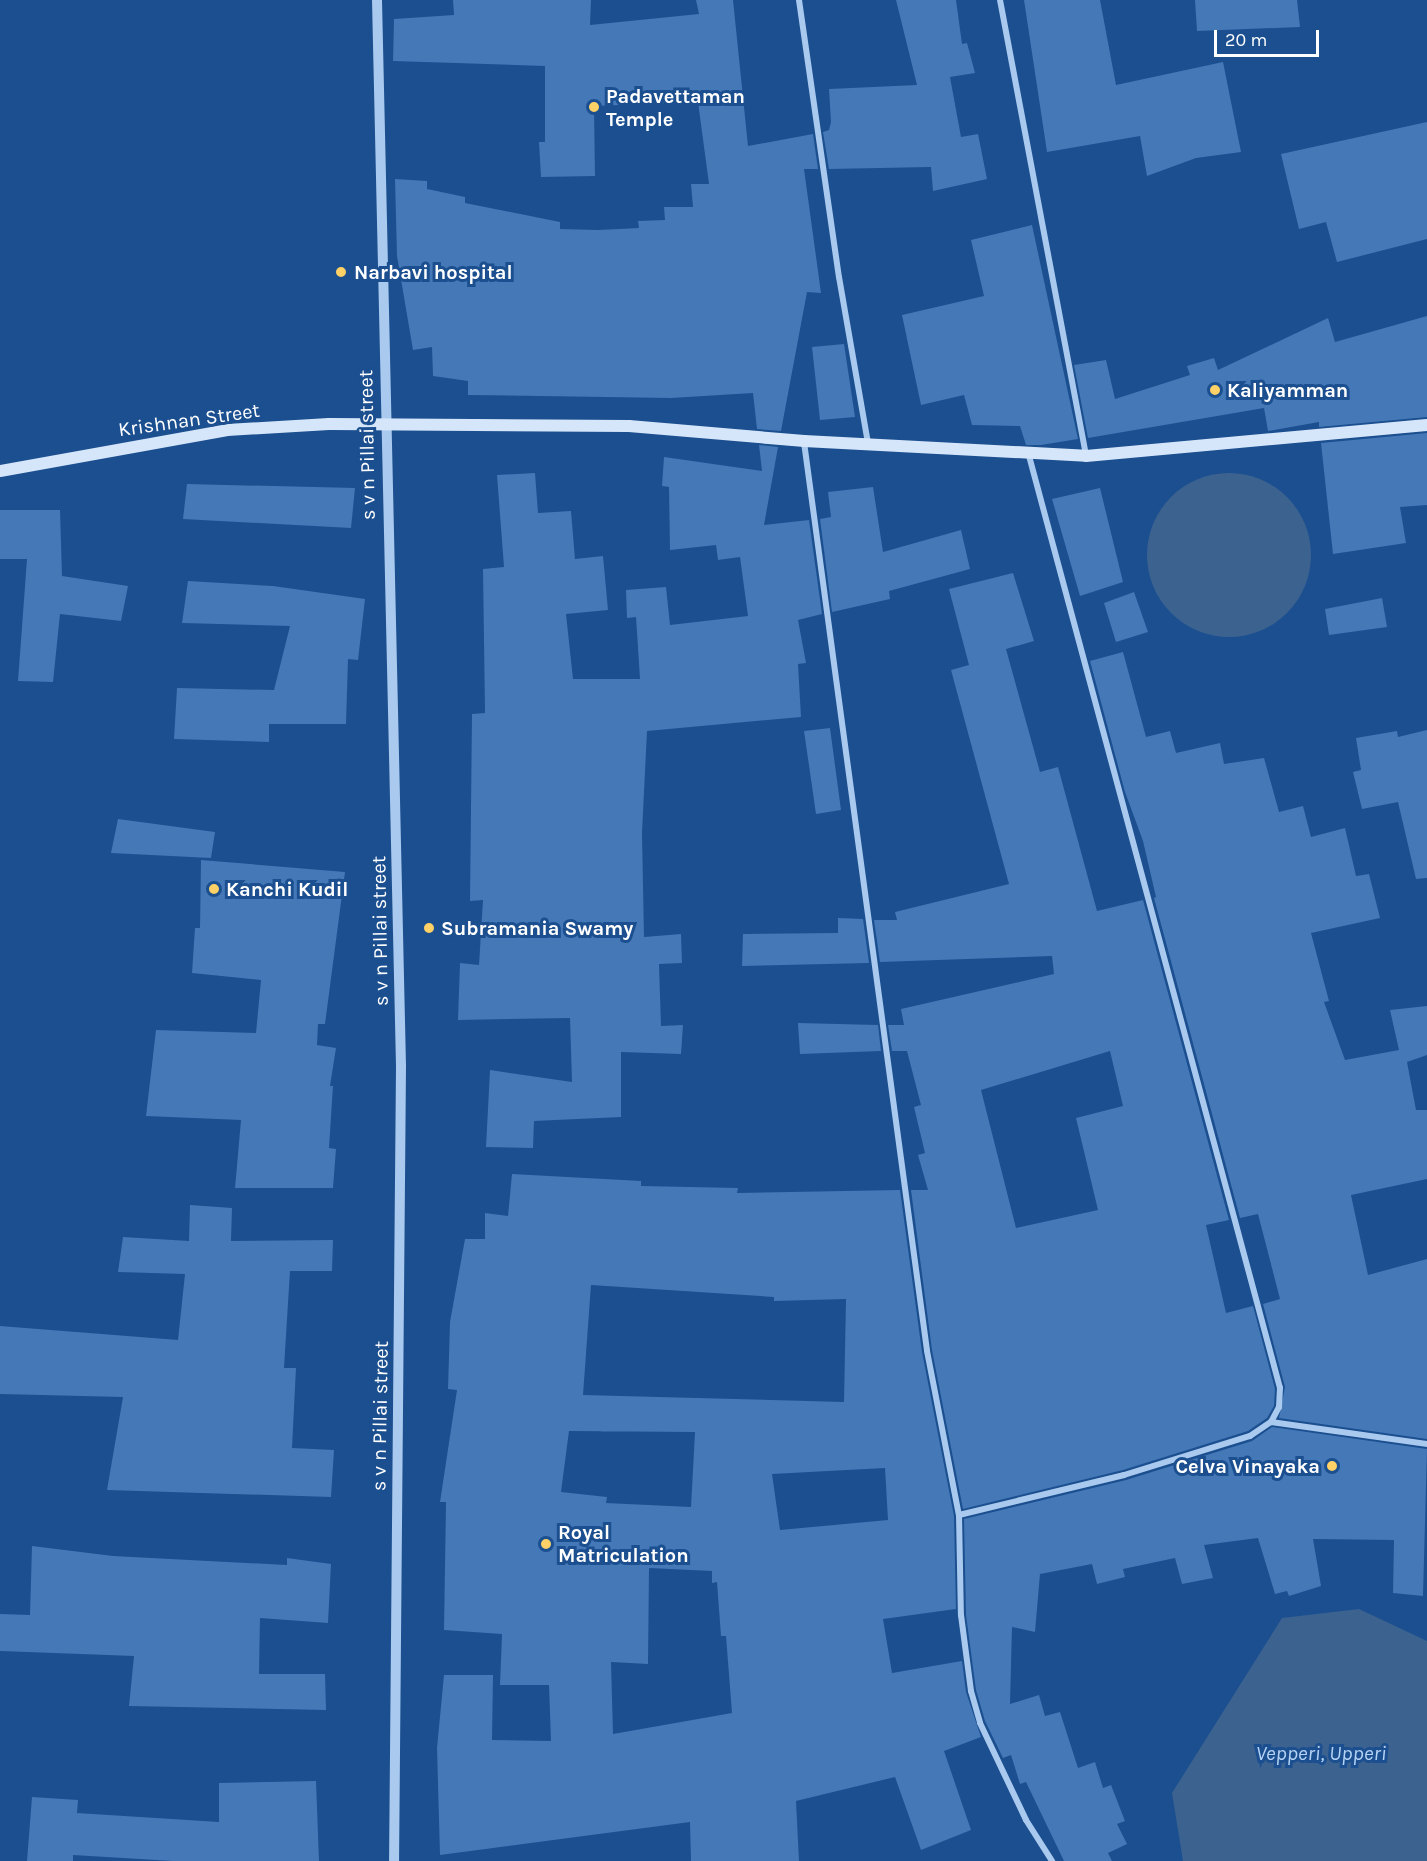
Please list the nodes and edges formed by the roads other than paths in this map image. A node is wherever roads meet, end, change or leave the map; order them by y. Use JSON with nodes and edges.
{"nodes":[{"id":1,"x":377,"y":0,"type":"edge"},
{"id":2,"x":799,"y":0,"type":"edge"},
{"id":3,"x":1000,"y":0,"type":"edge"},
{"id":4,"x":385,"y":425,"type":"junction"},
{"id":5,"x":1427,"y":425,"type":"edge"},
{"id":6,"x":804,"y":441,"type":"junction"},
{"id":7,"x":868,"y":444,"type":"junction"},
{"id":8,"x":1028,"y":452,"type":"junction"},
{"id":9,"x":1086,"y":456,"type":"junction"},
{"id":10,"x":0,"y":471,"type":"edge"},
{"id":11,"x":1271,"y":1422,"type":"junction"},
{"id":12,"x":1427,"y":1444,"type":"edge"},
{"id":13,"x":959,"y":1515,"type":"junction"},
{"id":14,"x":394,"y":1861,"type":"edge"},
{"id":15,"x":1052,"y":1861,"type":"edge"}],
"edges":[{"from":1,"to":4,"type":"street","name":"s v n Pillai street"},
{"from":2,"to":7,"type":"street"},
{"from":3,"to":9,"type":"street"},
{"from":4,"to":6,"type":"main road","name":"Krishnan Street"},
{"from":4,"to":10,"type":"main road","name":"Krishnan Street"},
{"from":4,"to":14,"type":"street","name":"s v n Pillai street"},
{"from":5,"to":9,"type":"main road","name":"Krishnan Street"},
{"from":6,"to":7,"type":"main road","name":"Krishnan Street"},
{"from":6,"to":13,"type":"street"},
{"from":7,"to":8,"type":"main road","name":"Krishnan Street"},
{"from":8,"to":9,"type":"main road","name":"Krishnan Street"},
{"from":8,"to":11,"type":"street"},
{"from":11,"to":12,"type":"street"},
{"from":11,"to":13,"type":"street"},
{"from":13,"to":15,"type":"street"}]}
